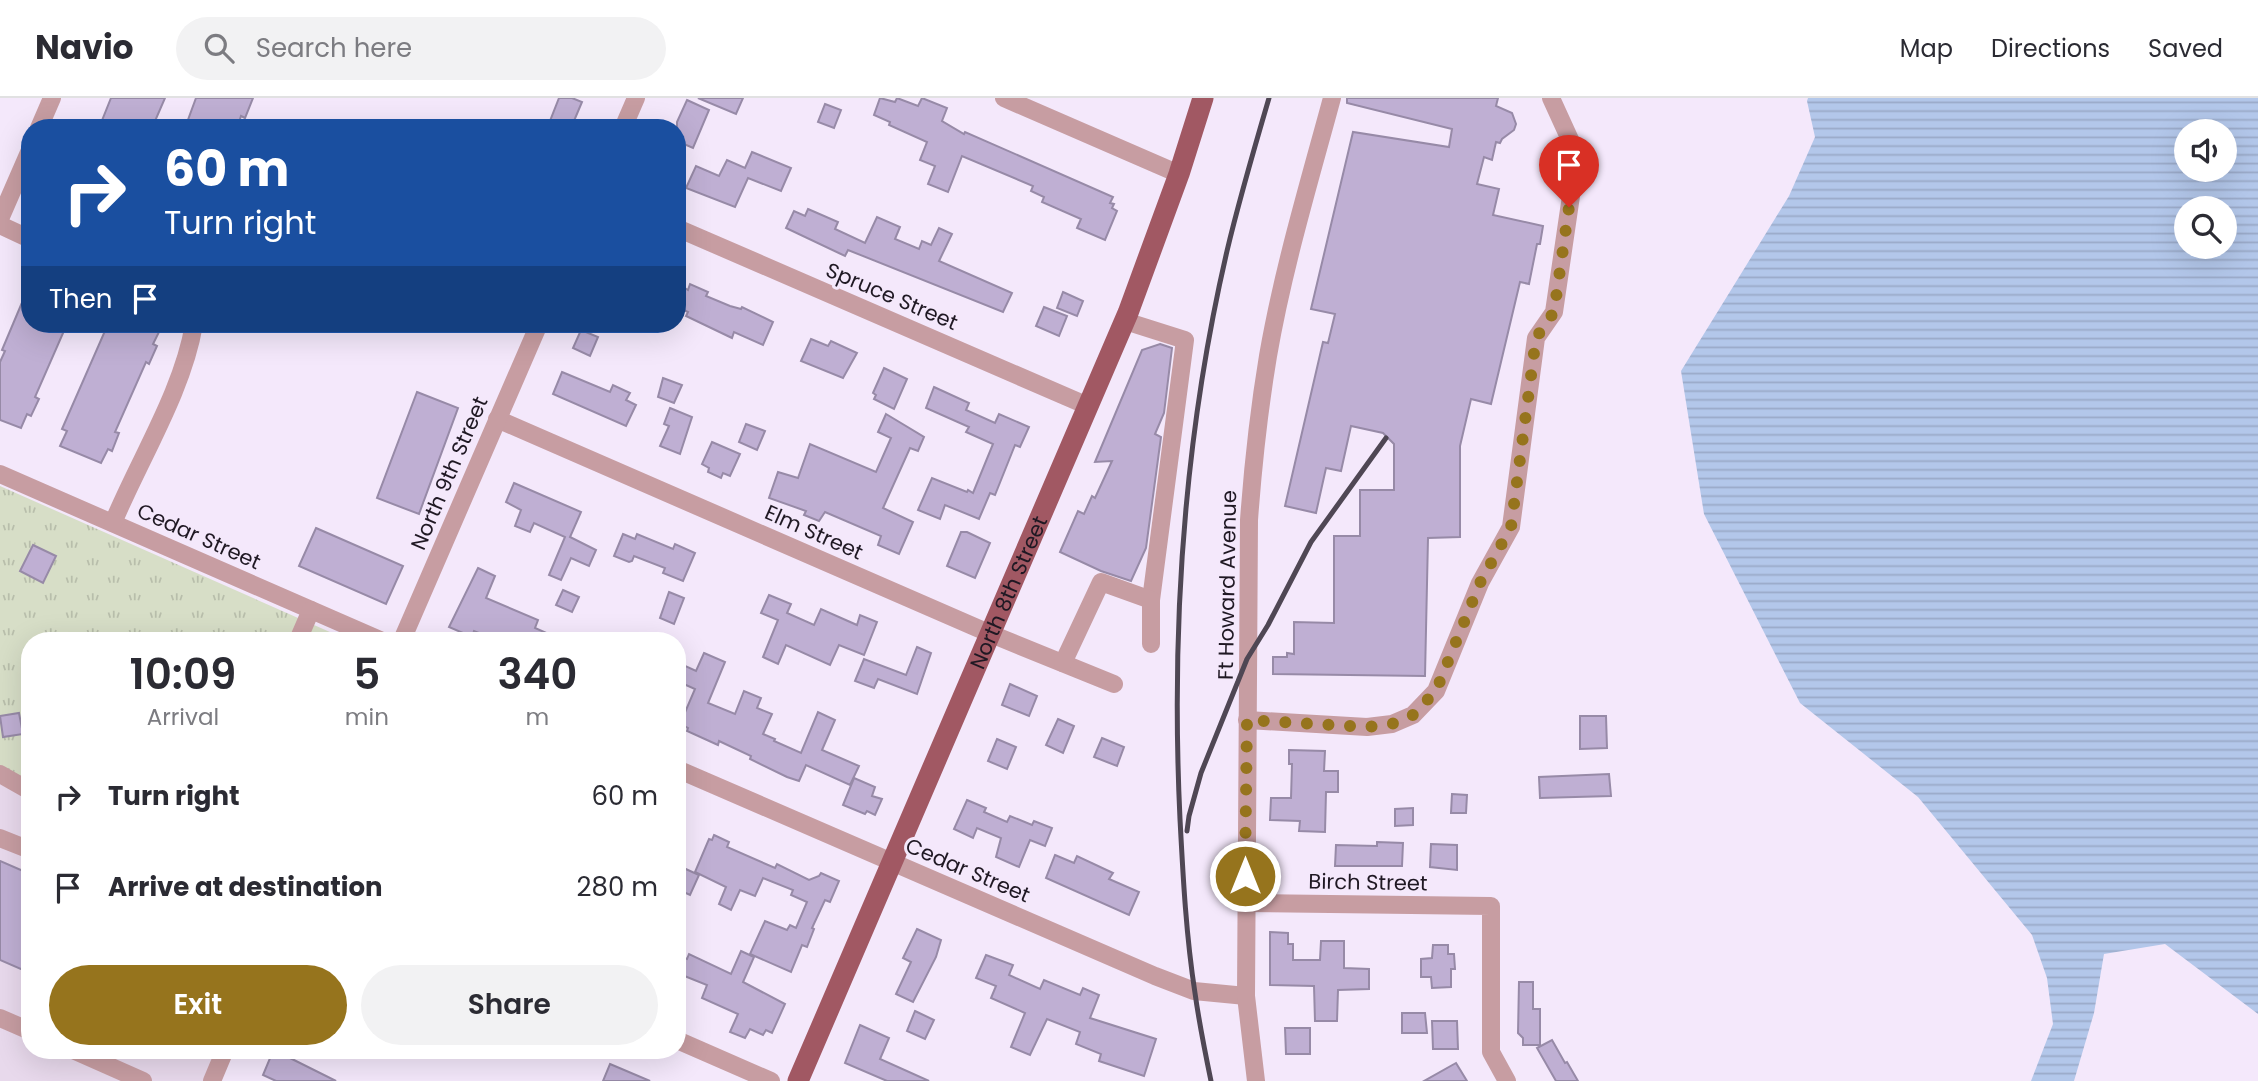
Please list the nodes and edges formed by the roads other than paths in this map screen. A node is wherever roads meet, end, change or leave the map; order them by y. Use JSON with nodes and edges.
{"nodes":[{"id":1,"x":52,"y":98,"type":"edge"},
{"id":2,"x":636,"y":98,"type":"edge"},
{"id":3,"x":1004,"y":98,"type":"edge"},
{"id":4,"x":1203,"y":98,"type":"edge"},
{"id":5,"x":1332,"y":98,"type":"edge"},
{"id":6,"x":1551,"y":98,"type":"edge"},
{"id":7,"x":43,"y":119,"type":"edge"},
{"id":8,"x":627,"y":119,"type":"edge"},
{"id":9,"x":1179,"y":174,"type":"junction"},
{"id":10,"x":21,"y":189,"type":"edge"},
{"id":11,"x":2,"y":207,"type":"edge"},
{"id":12,"x":0,"y":225,"type":"edge"},
{"id":13,"x":686,"y":232,"type":"edge"},
{"id":14,"x":21,"y":235,"type":"edge"},
{"id":15,"x":1125,"y":321,"type":"junction"},
{"id":16,"x":192,"y":333,"type":"edge"},
{"id":17,"x":535,"y":333,"type":"edge"},
{"id":18,"x":1088,"y":405,"type":"junction"},
{"id":19,"x":497,"y":419,"type":"junction"},
{"id":20,"x":0,"y":474,"type":"edge"},
{"id":21,"x":113,"y":523,"type":"junction"},
{"id":22,"x":1152,"y":600,"type":"junction"},
{"id":23,"x":311,"y":610,"type":"junction"},
{"id":24,"x":301,"y":632,"type":"edge"},
{"id":25,"x":362,"y":632,"type":"edge"},
{"id":26,"x":405,"y":632,"type":"edge"},
{"id":27,"x":991,"y":634,"type":"junction"},
{"id":28,"x":1151,"y":644,"type":"dead end"},
{"id":29,"x":1063,"y":663,"type":"junction"},
{"id":30,"x":1114,"y":684,"type":"dead end"},
{"id":31,"x":1247,"y":720,"type":"junction"},
{"id":32,"x":686,"y":773,"type":"edge"},
{"id":33,"x":0,"y":774,"type":"edge"},
{"id":34,"x":21,"y":787,"type":"edge"},
{"id":35,"x":0,"y":838,"type":"edge"},
{"id":36,"x":21,"y":846,"type":"edge"},
{"id":37,"x":893,"y":862,"type":"junction"},
{"id":38,"x":1245,"y":903,"type":"junction"},
{"id":39,"x":1246,"y":996,"type":"junction"},
{"id":40,"x":0,"y":1018,"type":"edge"},
{"id":41,"x":21,"y":1027,"type":"edge"},
{"id":42,"x":686,"y":1044,"type":"edge"},
{"id":43,"x":93,"y":1059,"type":"edge"},
{"id":44,"x":221,"y":1059,"type":"edge"},
{"id":45,"x":143,"y":1081,"type":"edge"},
{"id":46,"x":212,"y":1081,"type":"edge"},
{"id":47,"x":771,"y":1081,"type":"edge"},
{"id":48,"x":798,"y":1081,"type":"edge"},
{"id":49,"x":1256,"y":1081,"type":"edge"},
{"id":50,"x":1507,"y":1081,"type":"edge"}],
"edges":[{"from":1,"to":7,"type":"street"},
{"from":2,"to":8,"type":"street"},
{"from":3,"to":9,"type":"street"},
{"from":4,"to":9,"type":"main road","name":"North 8th Street"},
{"from":5,"to":31,"type":"street","name":"Ft Howard Avenue"},
{"from":6,"to":31,"type":"street"},
{"from":9,"to":15,"type":"main road","name":"North 8th Street"},
{"from":10,"to":11,"type":"street"},
{"from":12,"to":14,"type":"street"},
{"from":13,"to":18,"type":"street","name":"Spruce Street"},
{"from":15,"to":18,"type":"main road","name":"North 8th Street"},
{"from":15,"to":22,"type":"street"},
{"from":16,"to":21,"type":"street"},
{"from":17,"to":19,"type":"street","name":"North 9th Street"},
{"from":18,"to":27,"type":"main road","name":"North 8th Street"},
{"from":19,"to":26,"type":"street","name":"North 9th Street"},
{"from":19,"to":27,"type":"street","name":"Elm Street"},
{"from":20,"to":21,"type":"street","name":"Cedar Street"},
{"from":21,"to":23,"type":"street","name":"Cedar Street"},
{"from":22,"to":28,"type":"street"},
{"from":22,"to":29,"type":"street"},
{"from":23,"to":24,"type":"street"},
{"from":23,"to":25,"type":"street","name":"Cedar Street"},
{"from":27,"to":29,"type":"street","name":"Elm Street"},
{"from":27,"to":37,"type":"main road","name":"North 8th Street"},
{"from":29,"to":30,"type":"street","name":"Elm Street"},
{"from":31,"to":38,"type":"street","name":"Ft Howard Avenue"},
{"from":32,"to":37,"type":"street","name":"Cedar Street"},
{"from":33,"to":34,"type":"street"},
{"from":35,"to":36,"type":"street"},
{"from":37,"to":39,"type":"street","name":"Cedar Street"},
{"from":37,"to":48,"type":"main road","name":"North 8th Street"},
{"from":38,"to":39,"type":"street","name":"Ft Howard Avenue"},
{"from":38,"to":50,"type":"street","name":"Birch Street"},
{"from":39,"to":49,"type":"street","name":"Ft Howard Avenue"},
{"from":40,"to":41,"type":"street"},
{"from":42,"to":47,"type":"street"},
{"from":43,"to":45,"type":"street"},
{"from":44,"to":46,"type":"street"}]}
